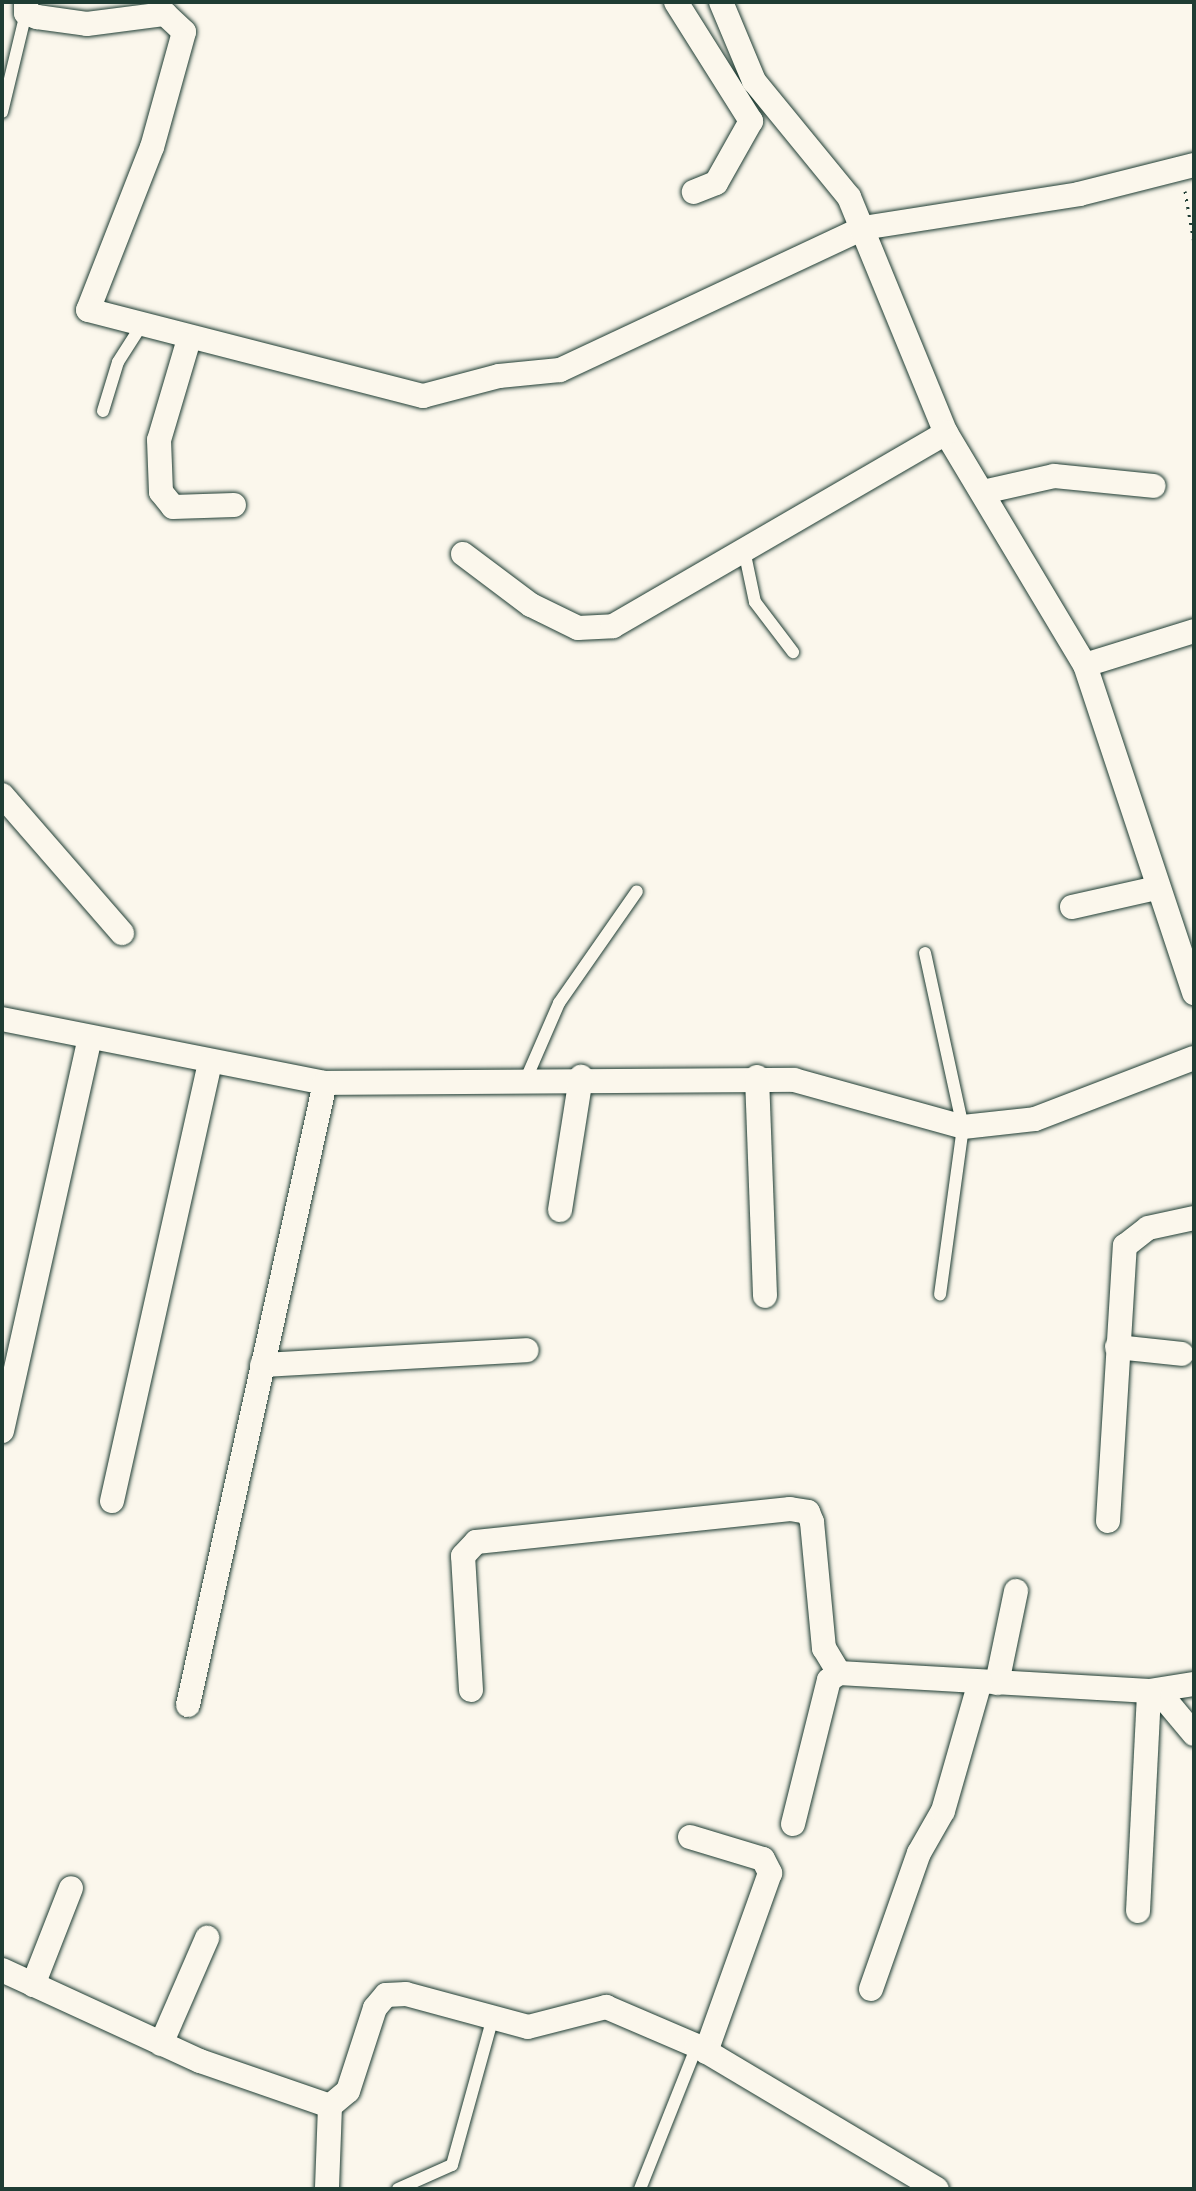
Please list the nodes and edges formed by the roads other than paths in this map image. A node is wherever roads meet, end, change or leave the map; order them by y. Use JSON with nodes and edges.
{"nodes":[{"id":1,"x":676,"y":2,"type":"edge"},
{"id":2,"x":721,"y":2,"type":"edge"},
{"id":3,"x":26,"y":8,"type":"edge"},
{"id":4,"x":2,"y":112,"type":"edge"},
{"id":5,"x":1188,"y":168,"type":"edge"},
{"id":6,"x":694,"y":192,"type":"dead end"},
{"id":7,"x":863,"y":228,"type":"junction"},
{"id":8,"x":141,"y":326,"type":"junction"},
{"id":9,"x":189,"y":339,"type":"junction"},
{"id":10,"x":103,"y":411,"type":"dead end"},
{"id":11,"x":946,"y":433,"type":"junction"},
{"id":12,"x":1154,"y":486,"type":"dead end"},
{"id":13,"x":983,"y":492,"type":"junction"},
{"id":14,"x":234,"y":505,"type":"dead end"},
{"id":15,"x":744,"y":550,"type":"junction"},
{"id":16,"x":463,"y":554,"type":"dead end"},
{"id":17,"x":1194,"y":631,"type":"edge"},
{"id":18,"x":793,"y":652,"type":"dead end"},
{"id":19,"x":1085,"y":665,"type":"junction"},
{"id":20,"x":2,"y":795,"type":"edge"},
{"id":21,"x":1156,"y":888,"type":"junction"},
{"id":22,"x":637,"y":891,"type":"dead end"},
{"id":23,"x":1072,"y":907,"type":"dead end"},
{"id":24,"x":122,"y":933,"type":"dead end"},
{"id":25,"x":925,"y":953,"type":"dead end"},
{"id":26,"x":1194,"y":993,"type":"edge"},
{"id":27,"x":2,"y":1019,"type":"edge"},
{"id":28,"x":89,"y":1041,"type":"junction"},
{"id":29,"x":1194,"y":1058,"type":"edge"},
{"id":30,"x":210,"y":1061,"type":"junction"},
{"id":31,"x":581,"y":1077,"type":"junction"},
{"id":32,"x":757,"y":1077,"type":"junction"},
{"id":33,"x":526,"y":1079,"type":"junction"},
{"id":34,"x":325,"y":1083,"type":"junction"},
{"id":35,"x":963,"y":1127,"type":"junction"},
{"id":36,"x":560,"y":1210,"type":"dead end"},
{"id":37,"x":1194,"y":1218,"type":"edge"},
{"id":38,"x":940,"y":1294,"type":"dead end"},
{"id":39,"x":765,"y":1296,"type":"dead end"},
{"id":40,"x":1117,"y":1347,"type":"junction"},
{"id":41,"x":527,"y":1350,"type":"dead end"},
{"id":42,"x":1182,"y":1354,"type":"dead end"},
{"id":43,"x":262,"y":1365,"type":"junction"},
{"id":44,"x":2,"y":1431,"type":"edge"},
{"id":45,"x":112,"y":1501,"type":"dead end"},
{"id":46,"x":1108,"y":1521,"type":"dead end"},
{"id":47,"x":1016,"y":1591,"type":"dead end"},
{"id":48,"x":839,"y":1673,"type":"junction"},
{"id":49,"x":989,"y":1682,"type":"junction"},
{"id":50,"x":1194,"y":1684,"type":"edge"},
{"id":51,"x":471,"y":1690,"type":"dead end"},
{"id":52,"x":1153,"y":1691,"type":"junction"},
{"id":53,"x":188,"y":1705,"type":"dead end"},
{"id":54,"x":1194,"y":1734,"type":"edge"},
{"id":55,"x":793,"y":1824,"type":"dead end"},
{"id":56,"x":690,"y":1837,"type":"dead end"},
{"id":57,"x":71,"y":1888,"type":"dead end"},
{"id":58,"x":1138,"y":1911,"type":"dead end"},
{"id":59,"x":207,"y":1938,"type":"dead end"},
{"id":60,"x":2,"y":1970,"type":"edge"},
{"id":61,"x":33,"y":1985,"type":"junction"},
{"id":62,"x":871,"y":1989,"type":"dead end"},
{"id":63,"x":492,"y":2021,"type":"junction"},
{"id":64,"x":161,"y":2044,"type":"junction"},
{"id":65,"x":702,"y":2049,"type":"junction"},
{"id":66,"x":330,"y":2106,"type":"junction"},
{"id":67,"x":327,"y":2189,"type":"edge"},
{"id":68,"x":398,"y":2189,"type":"edge"},
{"id":69,"x":640,"y":2189,"type":"edge"},
{"id":70,"x":937,"y":2189,"type":"edge"}],
"edges":[{"from":1,"to":6,"type":"street"},
{"from":2,"to":7,"type":"street"},
{"from":3,"to":4,"type":"lane"},
{"from":3,"to":8,"type":"street"},
{"from":5,"to":7,"type":"street"},
{"from":7,"to":9,"type":"street"},
{"from":7,"to":11,"type":"street"},
{"from":8,"to":9,"type":"street"},
{"from":8,"to":10,"type":"lane"},
{"from":9,"to":14,"type":"street"},
{"from":11,"to":13,"type":"street"},
{"from":11,"to":15,"type":"street"},
{"from":12,"to":13,"type":"street"},
{"from":13,"to":19,"type":"street"},
{"from":15,"to":16,"type":"street"},
{"from":15,"to":18,"type":"lane"},
{"from":17,"to":19,"type":"street"},
{"from":19,"to":21,"type":"street"},
{"from":20,"to":24,"type":"street"},
{"from":21,"to":23,"type":"street"},
{"from":21,"to":26,"type":"street"},
{"from":22,"to":33,"type":"lane"},
{"from":25,"to":35,"type":"lane"},
{"from":27,"to":28,"type":"street"},
{"from":28,"to":30,"type":"street"},
{"from":28,"to":44,"type":"street"},
{"from":29,"to":35,"type":"street"},
{"from":30,"to":34,"type":"street"},
{"from":30,"to":45,"type":"street"},
{"from":31,"to":32,"type":"street"},
{"from":31,"to":33,"type":"street"},
{"from":31,"to":36,"type":"street"},
{"from":32,"to":35,"type":"street"},
{"from":32,"to":39,"type":"street"},
{"from":33,"to":34,"type":"street"},
{"from":34,"to":43,"type":"street"},
{"from":35,"to":38,"type":"lane"},
{"from":37,"to":40,"type":"street"},
{"from":40,"to":42,"type":"street"},
{"from":40,"to":46,"type":"street"},
{"from":41,"to":43,"type":"street"},
{"from":43,"to":53,"type":"street"},
{"from":47,"to":49,"type":"street"},
{"from":48,"to":49,"type":"street"},
{"from":48,"to":51,"type":"street"},
{"from":48,"to":55,"type":"street"},
{"from":49,"to":52,"type":"street"},
{"from":49,"to":62,"type":"street"},
{"from":50,"to":52,"type":"street"},
{"from":52,"to":54,"type":"street"},
{"from":52,"to":58,"type":"street"},
{"from":56,"to":65,"type":"street"},
{"from":57,"to":61,"type":"street"},
{"from":59,"to":64,"type":"street"},
{"from":60,"to":61,"type":"street"},
{"from":61,"to":64,"type":"street"},
{"from":63,"to":65,"type":"street"},
{"from":63,"to":66,"type":"street"},
{"from":63,"to":68,"type":"lane"},
{"from":64,"to":66,"type":"street"},
{"from":65,"to":69,"type":"lane"},
{"from":65,"to":70,"type":"street"},
{"from":66,"to":67,"type":"street"}]}
